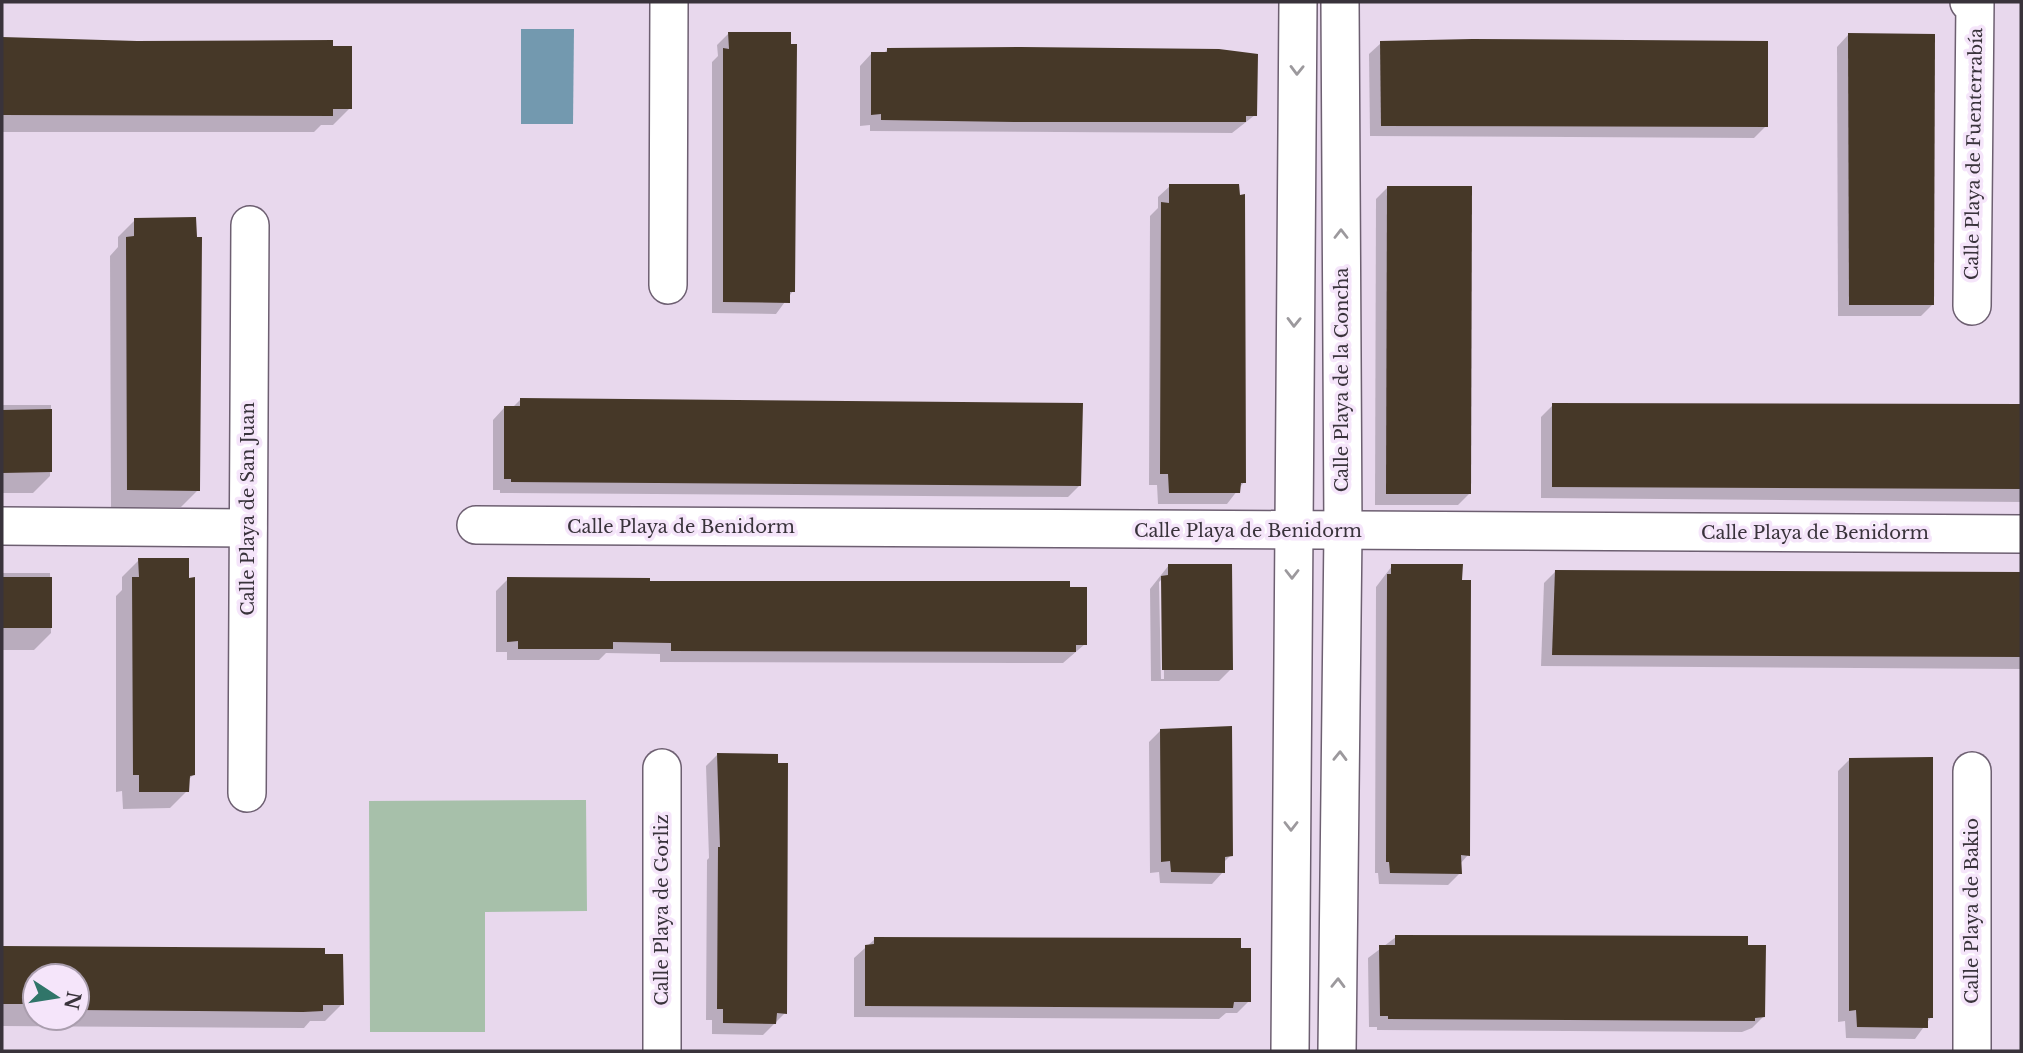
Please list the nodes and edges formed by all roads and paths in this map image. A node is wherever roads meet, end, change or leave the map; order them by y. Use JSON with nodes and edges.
{"nodes":[{"id":1,"x":669,"y":2,"type":"edge"},
{"id":2,"x":1298,"y":2,"type":"edge"},
{"id":3,"x":1340,"y":2,"type":"edge"},
{"id":4,"x":1969,"y":2,"type":"edge"},
{"id":5,"x":1975,"y":2,"type":"edge"},
{"id":6,"x":250,"y":225,"type":"dead end"},
{"id":7,"x":668,"y":285,"type":"dead end"},
{"id":8,"x":1972,"y":306,"type":"dead end"},
{"id":9,"x":476,"y":525,"type":"dead end"},
{"id":10,"x":2,"y":526,"type":"edge"},
{"id":11,"x":248,"y":528,"type":"junction"},
{"id":12,"x":1292,"y":531,"type":"junction"},
{"id":13,"x":1343,"y":531,"type":"junction"},
{"id":14,"x":2021,"y":534,"type":"edge"},
{"id":15,"x":662,"y":768,"type":"dead end"},
{"id":16,"x":1972,"y":771,"type":"dead end"},
{"id":17,"x":247,"y":793,"type":"dead end"},
{"id":18,"x":662,"y":1051,"type":"edge"},
{"id":19,"x":1290,"y":1051,"type":"edge"},
{"id":20,"x":1337,"y":1051,"type":"edge"},
{"id":21,"x":1972,"y":1051,"type":"edge"}],
"edges":[{"from":1,"to":7,"type":"street"},
{"from":2,"to":12,"type":"street","one_way":true},
{"from":13,"to":3,"type":"street","name":"Calle Playa de la Concha","one_way":true},
{"from":4,"to":5,"type":"street"},
{"from":5,"to":8,"type":"street","name":"Calle Playa de Fuenterrabía"},
{"from":6,"to":11,"type":"street","name":"Calle Playa de San Juan"},
{"from":9,"to":12,"type":"street","name":"Calle Playa de Benidorm"},
{"from":10,"to":11,"type":"street"},
{"from":11,"to":17,"type":"street","name":"Calle Playa de San Juan"},
{"from":12,"to":13,"type":"street","name":"Calle Playa de Benidorm"},
{"from":12,"to":19,"type":"street","one_way":true},
{"from":13,"to":14,"type":"street","name":"Calle Playa de Benidorm"},
{"from":20,"to":13,"type":"street","name":"Calle Playa de la Concha","one_way":true},
{"from":15,"to":18,"type":"street","name":"Calle Playa de Gorliz"},
{"from":16,"to":21,"type":"street","name":"Calle Playa de Bakio"}]}
